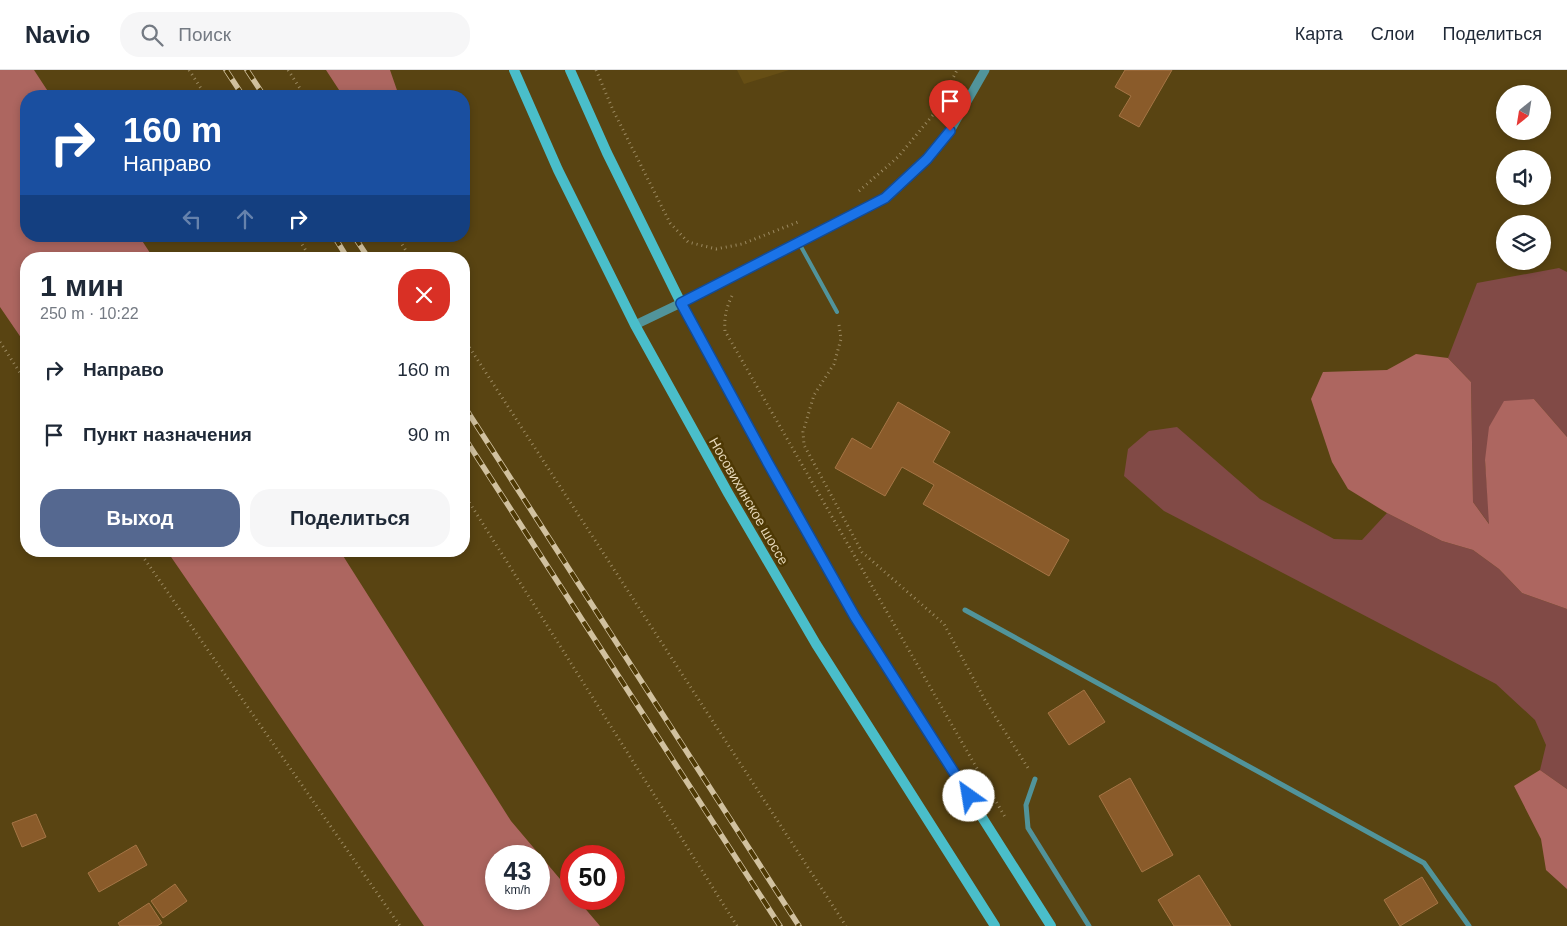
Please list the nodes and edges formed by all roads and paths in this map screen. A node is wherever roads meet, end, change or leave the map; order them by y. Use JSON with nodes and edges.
{"nodes":[{"id":1,"x":189,"y":70,"type":"edge"},
{"id":2,"x":288,"y":70,"type":"edge"},
{"id":3,"x":514,"y":70,"type":"edge"},
{"id":4,"x":570,"y":70,"type":"edge"},
{"id":5,"x":596,"y":70,"type":"edge"},
{"id":6,"x":957,"y":70,"type":"edge"},
{"id":7,"x":986,"y":70,"type":"edge"},
{"id":8,"x":202,"y":90,"type":"edge"},
{"id":9,"x":302,"y":90,"type":"edge"},
{"id":10,"x":853,"y":196,"type":"dead end"},
{"id":11,"x":803,"y":220,"type":"dead end"},
{"id":12,"x":799,"y":243,"type":"junction"},
{"id":13,"x":735,"y":291,"type":"dead end"},
{"id":14,"x":681,"y":303,"type":"junction"},
{"id":15,"x":837,"y":312,"type":"joint"},
{"id":16,"x":635,"y":325,"type":"junction"},
{"id":17,"x":0,"y":342,"type":"edge"},
{"id":18,"x":470,"y":348,"type":"edge"},
{"id":19,"x":20,"y":373,"type":"edge"},
{"id":20,"x":470,"y":503,"type":"edge"},
{"id":21,"x":143,"y":557,"type":"edge"},
{"id":22,"x":965,"y":610,"type":"dead end"},
{"id":23,"x":1035,"y":779,"type":"joint"},
{"id":24,"x":1006,"y":818,"type":"dead end"},
{"id":25,"x":400,"y":926,"type":"edge"},
{"id":26,"x":737,"y":926,"type":"edge"},
{"id":27,"x":846,"y":926,"type":"edge"},
{"id":28,"x":995,"y":926,"type":"edge"},
{"id":29,"x":1051,"y":926,"type":"edge"},
{"id":30,"x":1089,"y":926,"type":"edge"},
{"id":31,"x":1470,"y":926,"type":"edge"}],
"edges":[{"from":1,"to":8,"type":"path"},
{"from":2,"to":9,"type":"path"},
{"from":3,"to":16,"type":"main road","name":"Носовихинское шоссе"},
{"from":4,"to":14,"type":"main road"},
{"from":5,"to":11,"type":"path"},
{"from":6,"to":10,"type":"path"},
{"from":7,"to":12,"type":"street"},
{"from":12,"to":14,"type":"street"},
{"from":12,"to":15,"type":"lane"},
{"from":13,"to":24,"type":"path"},
{"from":14,"to":16,"type":"street"},
{"from":14,"to":29,"type":"main road"},
{"from":15,"to":23,"type":"path"},
{"from":16,"to":28,"type":"main road","name":"Носовихинское шоссе"},
{"from":17,"to":19,"type":"path"},
{"from":18,"to":27,"type":"path"},
{"from":20,"to":26,"type":"path"},
{"from":21,"to":25,"type":"path"},
{"from":22,"to":31,"type":"street"},
{"from":23,"to":30,"type":"street"}]}
